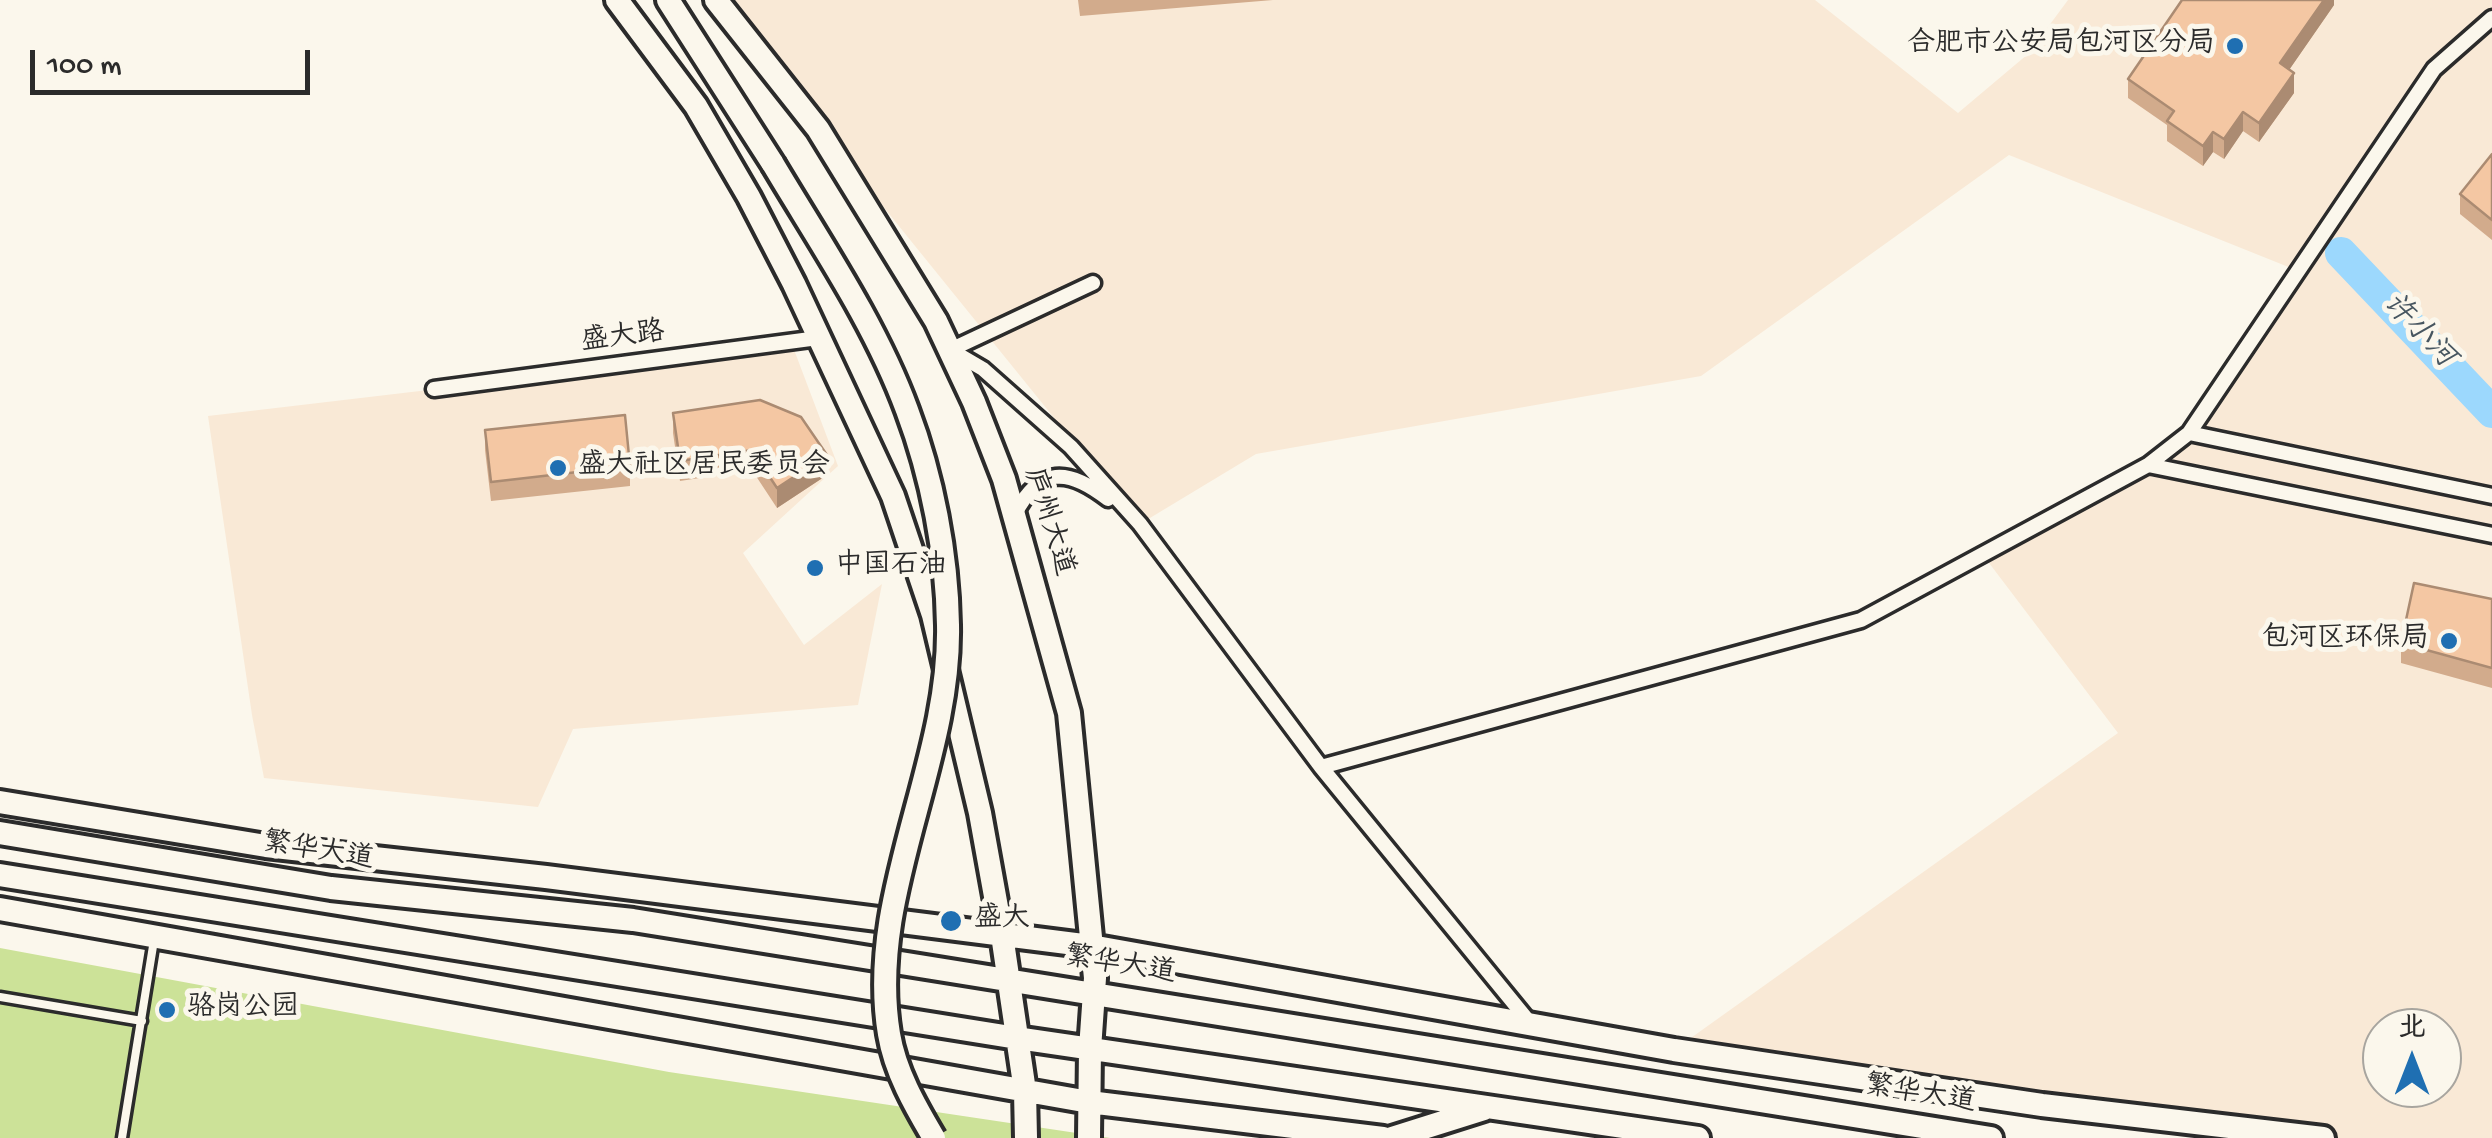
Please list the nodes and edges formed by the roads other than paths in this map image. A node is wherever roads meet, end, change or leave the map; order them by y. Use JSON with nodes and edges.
{"nodes":[{"id":1,"x":617,"y":0,"type":"edge"},
{"id":2,"x":668,"y":0,"type":"edge"},
{"id":3,"x":716,"y":0,"type":"edge"},
{"id":4,"x":2492,"y":18,"type":"edge"},
{"id":5,"x":1093,"y":283,"type":"dead end"},
{"id":6,"x":818,"y":338,"type":"junction"},
{"id":7,"x":950,"y":350,"type":"junction"},
{"id":8,"x":434,"y":389,"type":"dead end"},
{"id":9,"x":2189,"y":433,"type":"junction"},
{"id":10,"x":2148,"y":465,"type":"junction"},
{"id":11,"x":2492,"y":496,"type":"edge"},
{"id":12,"x":1016,"y":514,"type":"junction"},
{"id":13,"x":1140,"y":524,"type":"junction"},
{"id":14,"x":2492,"y":535,"type":"edge"},
{"id":15,"x":1321,"y":767,"type":"junction"},
{"id":16,"x":0,"y":802,"type":"edge"},
{"id":17,"x":0,"y":833,"type":"edge"},
{"id":18,"x":0,"y":875,"type":"edge"},
{"id":19,"x":0,"y":910,"type":"edge"},
{"id":20,"x":1002,"y":935,"type":"junction"},
{"id":21,"x":155,"y":938,"type":"junction"},
{"id":22,"x":1092,"y":946,"type":"junction"},
{"id":23,"x":1009,"y":980,"type":"junction"},
{"id":24,"x":1094,"y":993,"type":"junction"},
{"id":25,"x":0,"y":997,"type":"edge"},
{"id":26,"x":142,"y":1021,"type":"junction"},
{"id":27,"x":1530,"y":1024,"type":"junction"},
{"id":28,"x":1017,"y":1038,"type":"junction"},
{"id":29,"x":1090,"y":1049,"type":"junction"},
{"id":30,"x":1025,"y":1091,"type":"junction"},
{"id":31,"x":1089,"y":1102,"type":"junction"},
{"id":32,"x":2042,"y":1105,"type":"junction"},
{"id":33,"x":1492,"y":1106,"type":"junction"},
{"id":34,"x":122,"y":1138,"type":"edge"},
{"id":35,"x":934,"y":1138,"type":"edge"},
{"id":36,"x":1026,"y":1138,"type":"edge"},
{"id":37,"x":1089,"y":1138,"type":"edge"},
{"id":38,"x":1383,"y":1138,"type":"edge"},
{"id":39,"x":1392,"y":1138,"type":"edge"},
{"id":40,"x":1698,"y":1138,"type":"edge"},
{"id":41,"x":1992,"y":1138,"type":"edge"},
{"id":42,"x":2202,"y":1138,"type":"edge"},
{"id":43,"x":2324,"y":1138,"type":"edge"}],
"edges":[{"from":1,"to":6,"type":"main road"},
{"from":2,"to":35,"type":"main road","bridge":true},
{"from":3,"to":7,"type":"main road","name":"庐州大道"},
{"from":4,"to":9,"type":"street"},
{"from":5,"to":7,"type":"street"},
{"from":6,"to":8,"type":"street","name":"盛大路"},
{"from":6,"to":20,"type":"main road"},
{"from":7,"to":12,"type":"main road","name":"庐州大道"},
{"from":7,"to":13,"type":"street"},
{"from":9,"to":10,"type":"street"},
{"from":9,"to":11,"type":"street"},
{"from":10,"to":14,"type":"street"},
{"from":10,"to":15,"type":"street"},
{"from":12,"to":13,"type":"street"},
{"from":12,"to":22,"type":"main road","name":"庐州大道"},
{"from":13,"to":15,"type":"street"},
{"from":15,"to":27,"type":"street"},
{"from":16,"to":20,"type":"main road"},
{"from":17,"to":23,"type":"main road","name":"繁华大道"},
{"from":18,"to":28,"type":"main road"},
{"from":19,"to":21,"type":"main road"},
{"from":20,"to":22,"type":"main road"},
{"from":20,"to":23,"type":"main road"},
{"from":21,"to":26,"type":"lane"},
{"from":21,"to":30,"type":"main road"},
{"from":22,"to":24,"type":"main road","name":"庐州大道"},
{"from":22,"to":27,"type":"main road"},
{"from":23,"to":24,"type":"main road","name":"繁华大道"},
{"from":23,"to":28,"type":"main road"},
{"from":24,"to":29,"type":"main road","name":"庐州大道"},
{"from":24,"to":41,"type":"main road","name":"繁华大道"},
{"from":25,"to":26,"type":"lane"},
{"from":26,"to":34,"type":"lane"},
{"from":27,"to":32,"type":"main road"},
{"from":28,"to":29,"type":"main road"},
{"from":28,"to":30,"type":"main road"},
{"from":29,"to":31,"type":"main road","name":"庐州大道"},
{"from":29,"to":33,"type":"main road"},
{"from":30,"to":31,"type":"main road"},
{"from":30,"to":36,"type":"main road"},
{"from":31,"to":37,"type":"main road","name":"庐州大道"},
{"from":31,"to":38,"type":"main road"},
{"from":32,"to":42,"type":"main road"},
{"from":32,"to":43,"type":"main road"},
{"from":33,"to":39,"type":"main road"},
{"from":33,"to":40,"type":"main road"}]}
